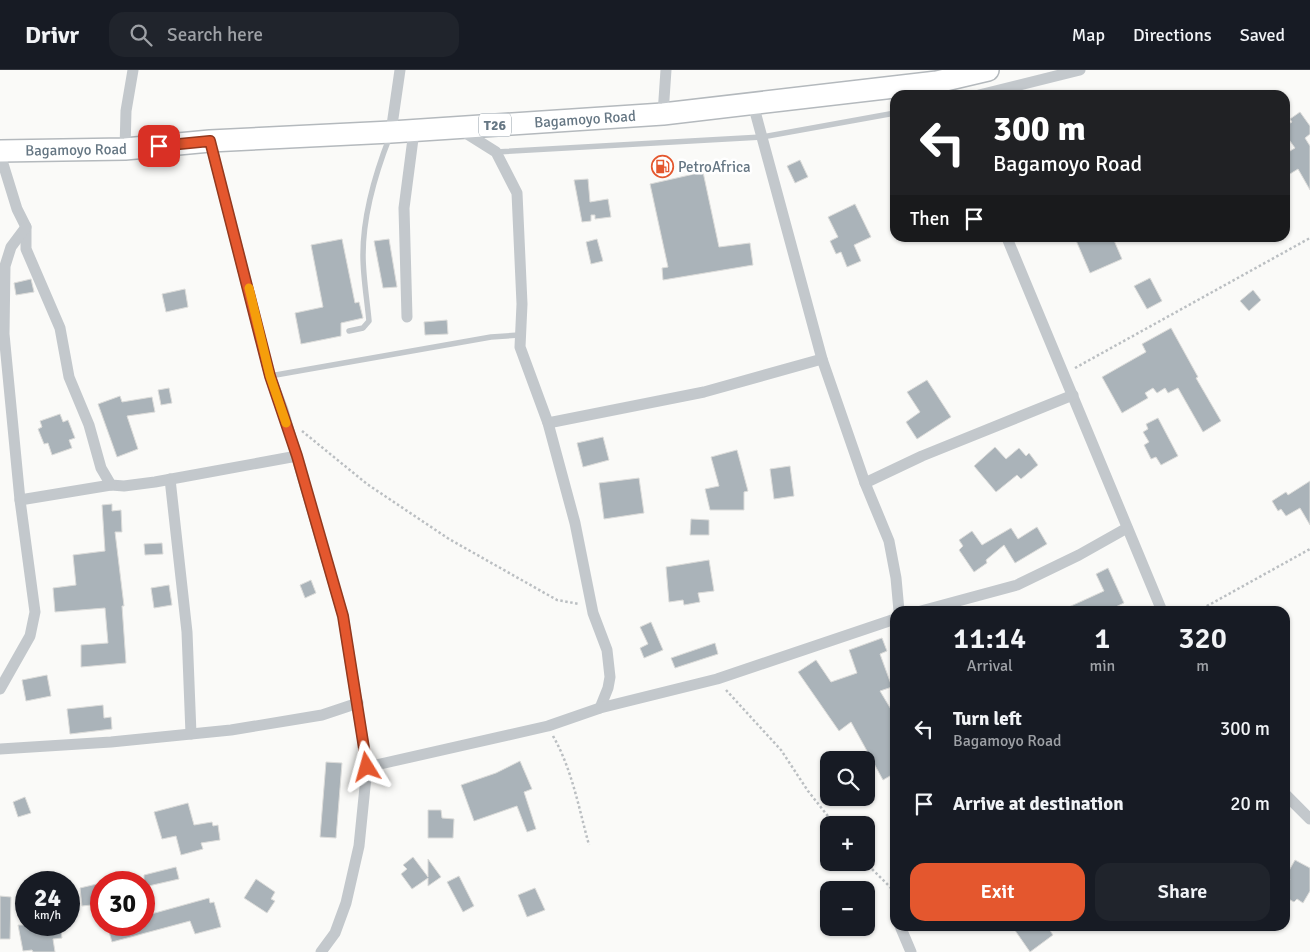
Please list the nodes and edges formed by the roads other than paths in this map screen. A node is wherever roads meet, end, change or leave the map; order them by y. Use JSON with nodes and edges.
{"nodes":[{"id":1,"x":133,"y":70,"type":"edge"},
{"id":2,"x":400,"y":70,"type":"edge"},
{"id":3,"x":666,"y":70,"type":"edge"},
{"id":4,"x":988,"y":70,"type":"edge"},
{"id":5,"x":1080,"y":70,"type":"edge"},
{"id":6,"x":940,"y":88,"type":"edge"},
{"id":7,"x":917,"y":90,"type":"edge"},
{"id":8,"x":999,"y":90,"type":"edge"},
{"id":9,"x":890,"y":92,"type":"edge"},
{"id":10,"x":753,"y":104,"type":"junction"},
{"id":11,"x":663,"y":114,"type":"junction"},
{"id":12,"x":890,"y":114,"type":"edge"},
{"id":13,"x":457,"y":128,"type":"junction"},
{"id":14,"x":414,"y":131,"type":"junction"},
{"id":15,"x":391,"y":132,"type":"junction"},
{"id":16,"x":762,"y":137,"type":"junction"},
{"id":17,"x":210,"y":141,"type":"junction"},
{"id":18,"x":125,"y":149,"type":"junction"},
{"id":19,"x":0,"y":152,"type":"edge"},
{"id":20,"x":496,"y":152,"type":"junction"},
{"id":21,"x":26,"y":227,"type":"junction"},
{"id":22,"x":1009,"y":242,"type":"edge"},
{"id":23,"x":407,"y":316,"type":"dead end"},
{"id":24,"x":349,"y":331,"type":"dead end"},
{"id":25,"x":519,"y":335,"type":"junction"},
{"id":26,"x":822,"y":359,"type":"junction"},
{"id":27,"x":270,"y":376,"type":"junction"},
{"id":28,"x":1073,"y":395,"type":"junction"},
{"id":29,"x":548,"y":423,"type":"junction"},
{"id":30,"x":297,"y":456,"type":"junction"},
{"id":31,"x":170,"y":480,"type":"junction"},
{"id":32,"x":865,"y":483,"type":"junction"},
{"id":33,"x":111,"y":486,"type":"junction"},
{"id":34,"x":20,"y":500,"type":"junction"},
{"id":35,"x":1127,"y":528,"type":"junction"},
{"id":36,"x":899,"y":606,"type":"edge"},
{"id":37,"x":939,"y":606,"type":"edge"},
{"id":38,"x":1160,"y":606,"type":"edge"},
{"id":39,"x":890,"y":621,"type":"edge"},
{"id":40,"x":0,"y":689,"type":"edge"},
{"id":41,"x":358,"y":703,"type":"junction"},
{"id":42,"x":600,"y":708,"type":"junction"},
{"id":43,"x":190,"y":734,"type":"junction"},
{"id":44,"x":0,"y":749,"type":"edge"},
{"id":45,"x":367,"y":767,"type":"junction"},
{"id":46,"x":1290,"y":799,"type":"edge"},
{"id":47,"x":1310,"y":818,"type":"edge"},
{"id":48,"x":902,"y":931,"type":"edge"},
{"id":49,"x":321,"y":952,"type":"edge"},
{"id":50,"x":911,"y":952,"type":"edge"}],
"edges":[{"from":1,"to":18,"type":"street"},
{"from":2,"to":15,"type":"street"},
{"from":3,"to":11,"type":"street"},
{"from":4,"to":6,"type":"highway","name":"Bagamoyo Road","number":"T26"},
{"from":5,"to":8,"type":"street"},
{"from":6,"to":7,"type":"highway","name":"Bagamoyo Road","number":"T26"},
{"from":9,"to":10,"type":"highway","name":"Bagamoyo Road","number":"T26"},
{"from":10,"to":11,"type":"highway","name":"Bagamoyo Road","number":"T26"},
{"from":10,"to":16,"type":"street"},
{"from":11,"to":13,"type":"highway","name":"Bagamoyo Road","number":"T26"},
{"from":12,"to":16,"type":"lane"},
{"from":13,"to":14,"type":"highway","name":"Bagamoyo Road","number":"T26"},
{"from":13,"to":20,"type":"street"},
{"from":14,"to":15,"type":"highway","name":"Bagamoyo Road","number":"T26"},
{"from":14,"to":23,"type":"street"},
{"from":15,"to":17,"type":"highway","name":"Bagamoyo Road","number":"T26"},
{"from":15,"to":24,"type":"lane"},
{"from":16,"to":20,"type":"lane"},
{"from":16,"to":26,"type":"street"},
{"from":17,"to":18,"type":"highway","name":"Bagamoyo Road","number":"T26"},
{"from":17,"to":27,"type":"street"},
{"from":18,"to":19,"type":"highway","name":"Bagamoyo Road","number":"T26"},
{"from":19,"to":21,"type":"street"},
{"from":20,"to":25,"type":"street"},
{"from":21,"to":33,"type":"street"},
{"from":21,"to":34,"type":"street"},
{"from":22,"to":28,"type":"street"},
{"from":25,"to":27,"type":"lane"},
{"from":25,"to":29,"type":"street"},
{"from":26,"to":29,"type":"street"},
{"from":26,"to":32,"type":"street"},
{"from":27,"to":30,"type":"street"},
{"from":28,"to":32,"type":"street"},
{"from":28,"to":35,"type":"street"},
{"from":29,"to":42,"type":"street"},
{"from":30,"to":31,"type":"street"},
{"from":30,"to":41,"type":"street"},
{"from":31,"to":33,"type":"street"},
{"from":31,"to":43,"type":"street"},
{"from":32,"to":36,"type":"street"},
{"from":33,"to":34,"type":"street"},
{"from":34,"to":40,"type":"street"},
{"from":35,"to":37,"type":"street"},
{"from":35,"to":38,"type":"street"},
{"from":39,"to":42,"type":"street"},
{"from":41,"to":43,"type":"street"},
{"from":41,"to":45,"type":"street"},
{"from":42,"to":45,"type":"street"},
{"from":43,"to":44,"type":"street"},
{"from":45,"to":49,"type":"street"},
{"from":46,"to":47,"type":"street"},
{"from":48,"to":50,"type":"street"}]}
